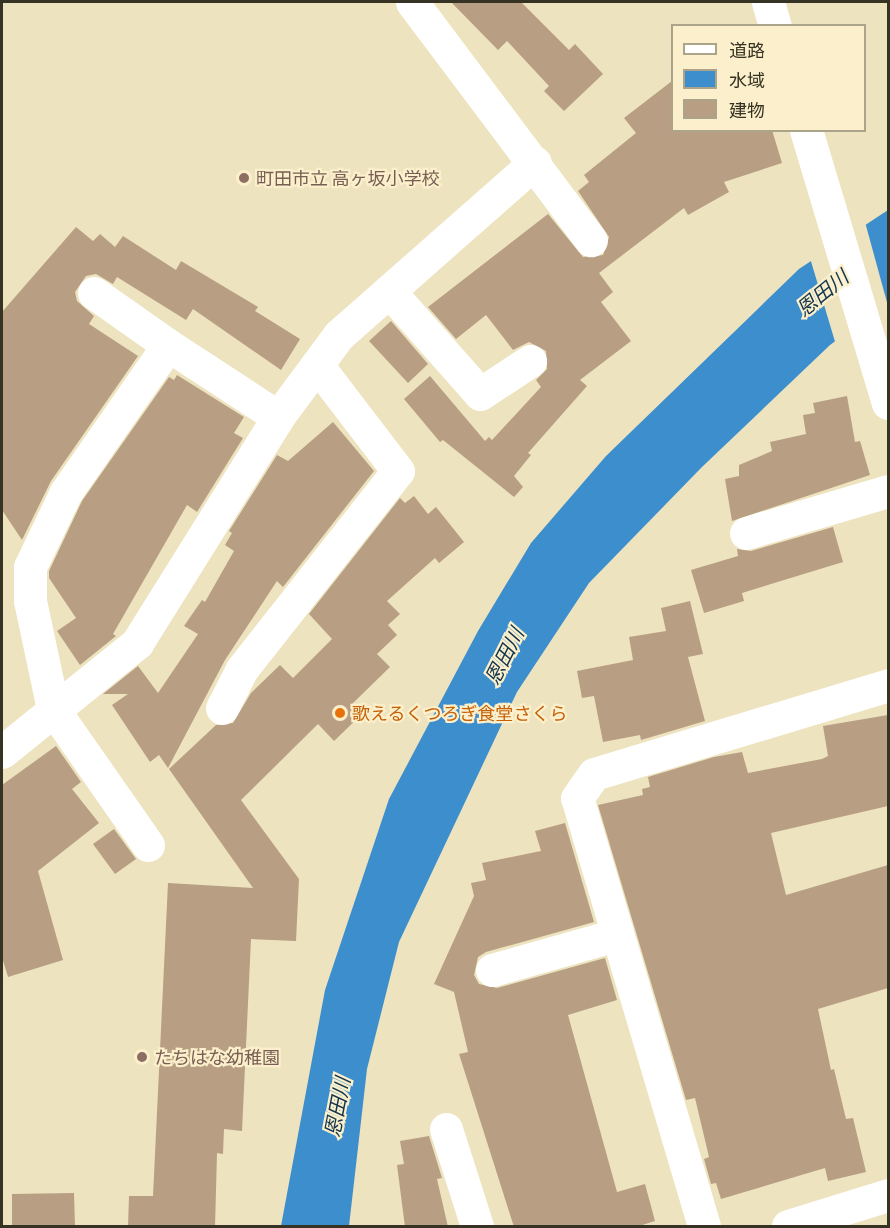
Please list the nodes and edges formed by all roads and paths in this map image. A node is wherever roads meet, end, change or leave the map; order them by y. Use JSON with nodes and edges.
{"nodes":[{"id":1,"x":412,"y":2,"type":"edge"},
{"id":2,"x":807,"y":132,"type":"edge"},
{"id":3,"x":535,"y":162,"type":"junction"},
{"id":4,"x":591,"y":240,"type":"dead end"},
{"id":5,"x":389,"y":291,"type":"junction"},
{"id":6,"x":94,"y":294,"type":"dead end"},
{"id":7,"x":168,"y":345,"type":"junction"},
{"id":8,"x":530,"y":361,"type":"dead end"},
{"id":9,"x":317,"y":365,"type":"junction"},
{"id":10,"x":888,"y":404,"type":"edge"},
{"id":11,"x":278,"y":417,"type":"junction"},
{"id":12,"x":888,"y":491,"type":"edge"},
{"id":13,"x":746,"y":533,"type":"dead end"},
{"id":14,"x":888,"y":685,"type":"edge"},
{"id":15,"x":222,"y":708,"type":"dead end"},
{"id":16,"x":53,"y":709,"type":"junction"},
{"id":17,"x":2,"y":752,"type":"edge"},
{"id":18,"x":148,"y":845,"type":"dead end"},
{"id":19,"x":616,"y":935,"type":"junction"},
{"id":20,"x":492,"y":970,"type":"dead end"},
{"id":21,"x":446,"y":1129,"type":"dead end"},
{"id":22,"x":888,"y":1196,"type":"edge"},
{"id":23,"x":477,"y":1227,"type":"edge"},
{"id":24,"x":704,"y":1227,"type":"edge"},
{"id":25,"x":788,"y":1227,"type":"edge"}],
"edges":[{"from":1,"to":3,"type":"street"},
{"from":2,"to":10,"type":"street"},
{"from":3,"to":4,"type":"street"},
{"from":3,"to":5,"type":"street"},
{"from":5,"to":8,"type":"street"},
{"from":5,"to":9,"type":"street"},
{"from":6,"to":7,"type":"street"},
{"from":7,"to":11,"type":"street"},
{"from":7,"to":16,"type":"street"},
{"from":9,"to":11,"type":"street"},
{"from":9,"to":15,"type":"street"},
{"from":11,"to":16,"type":"street"},
{"from":12,"to":13,"type":"street"},
{"from":14,"to":19,"type":"street"},
{"from":16,"to":17,"type":"street"},
{"from":16,"to":18,"type":"street"},
{"from":19,"to":20,"type":"street"},
{"from":19,"to":24,"type":"street"},
{"from":21,"to":23,"type":"street"},
{"from":22,"to":25,"type":"street"}]}
